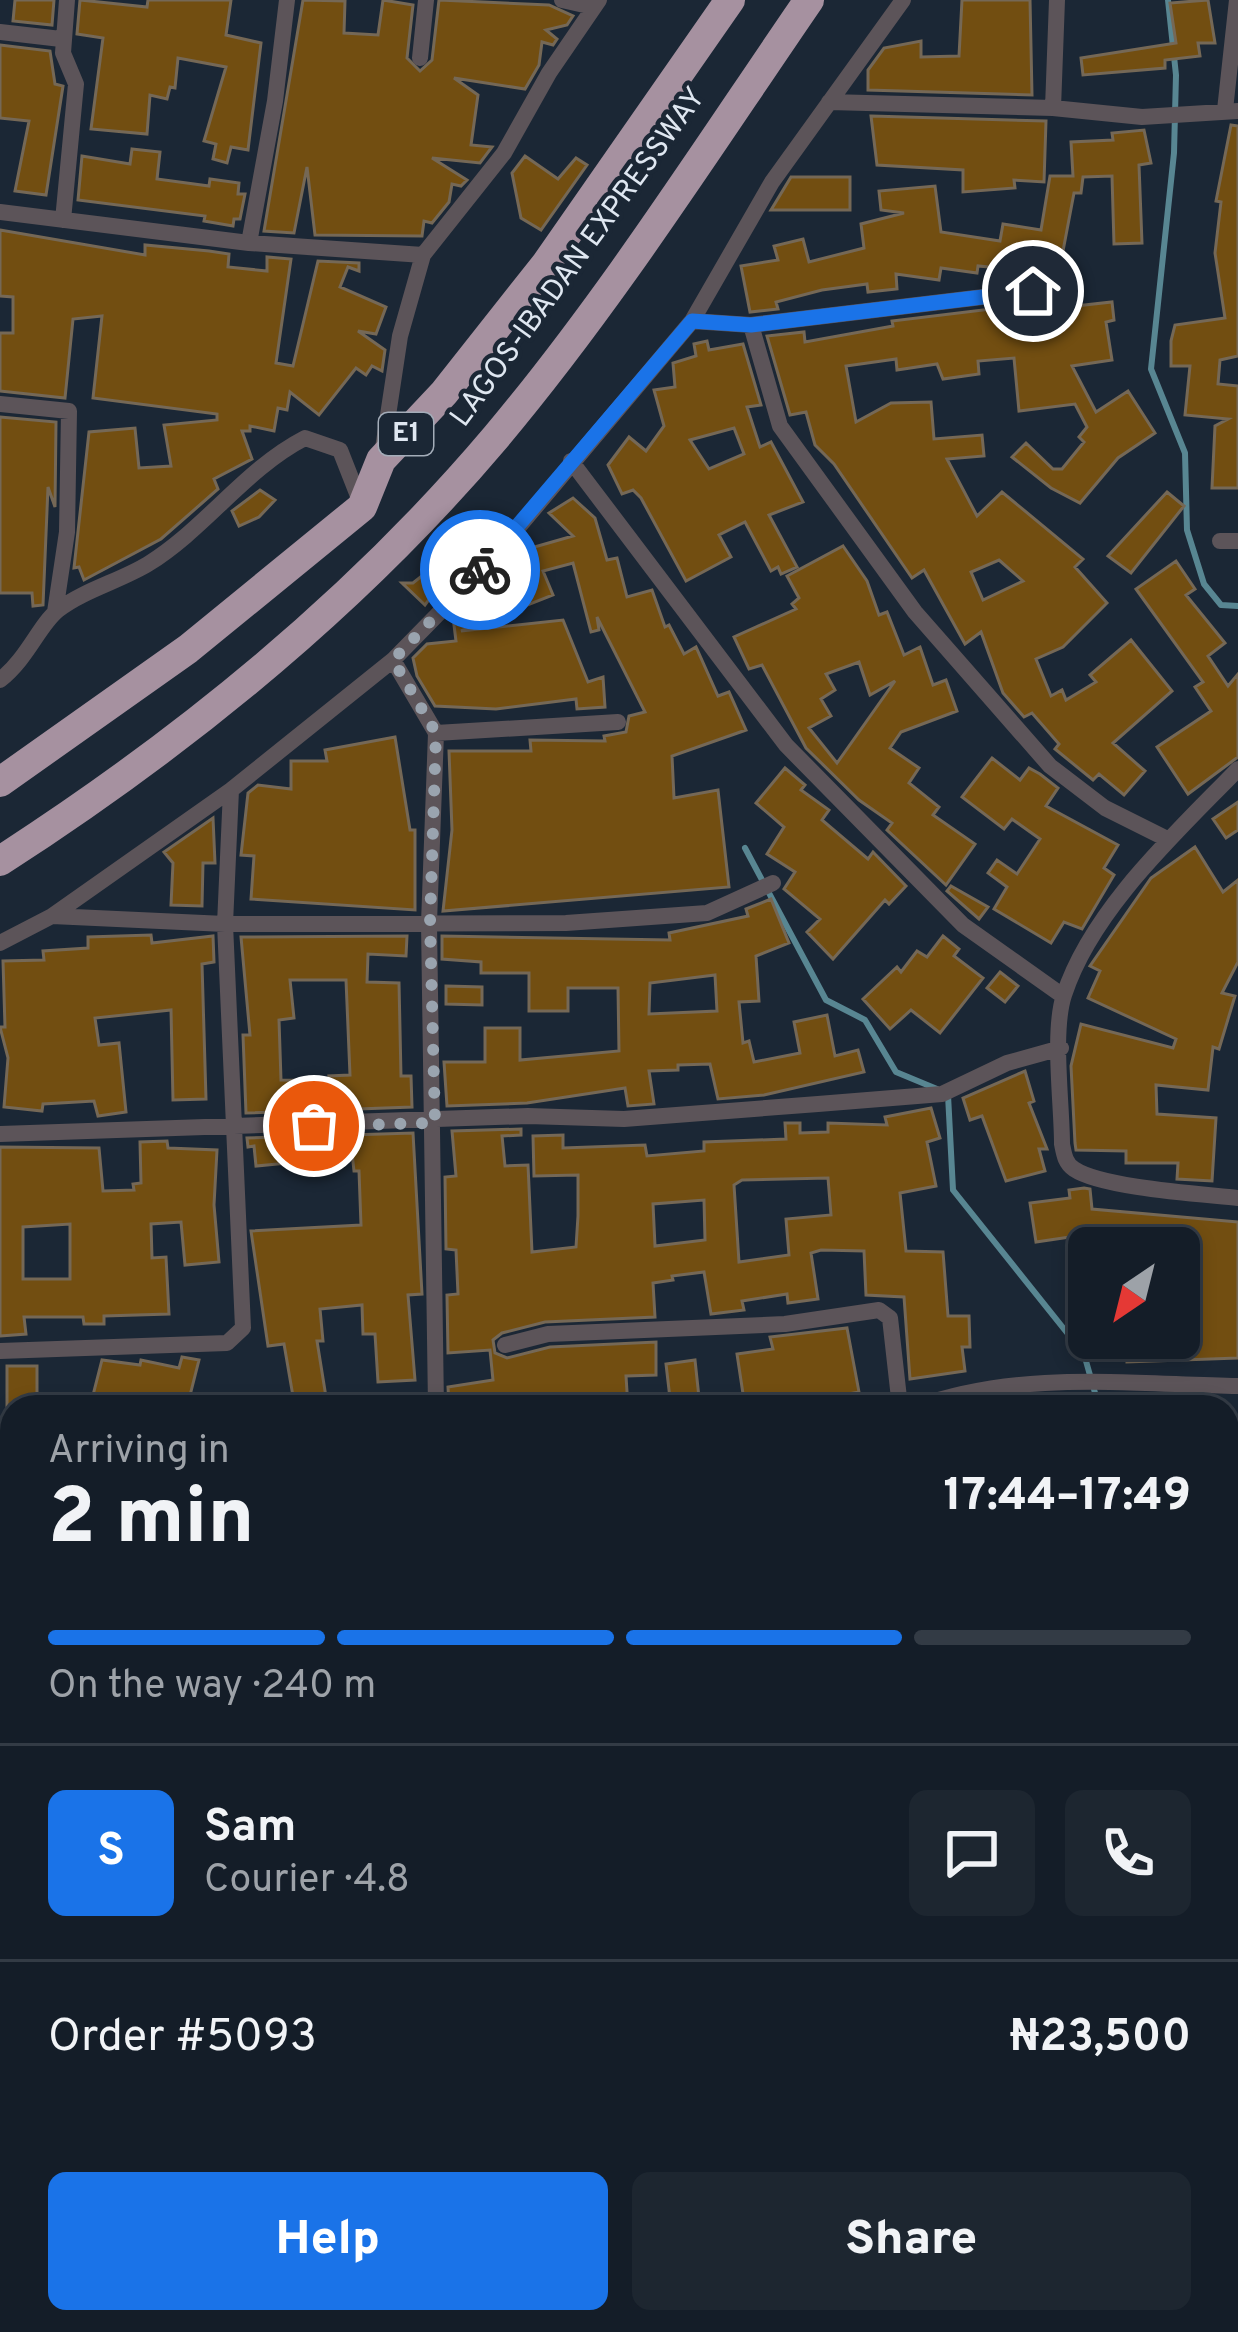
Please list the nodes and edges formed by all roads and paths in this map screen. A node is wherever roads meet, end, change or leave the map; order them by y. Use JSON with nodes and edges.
{"nodes":[{"id":1,"x":67,"y":0,"type":"edge"},
{"id":2,"x":286,"y":0,"type":"edge"},
{"id":3,"x":426,"y":0,"type":"edge"},
{"id":4,"x":562,"y":0,"type":"edge"},
{"id":5,"x":730,"y":0,"type":"edge"},
{"id":6,"x":809,"y":0,"type":"edge"},
{"id":7,"x":903,"y":0,"type":"edge"},
{"id":8,"x":1057,"y":0,"type":"edge"},
{"id":9,"x":1237,"y":0,"type":"edge"},
{"id":10,"x":596,"y":3,"type":"edge"},
{"id":11,"x":0,"y":32,"type":"edge"},
{"id":12,"x":62,"y":39,"type":"junction"},
{"id":13,"x":420,"y":58,"type":"dead end"},
{"id":14,"x":829,"y":102,"type":"junction"},
{"id":15,"x":1053,"y":108,"type":"junction"},
{"id":16,"x":1232,"y":110,"type":"edge"},
{"id":17,"x":0,"y":212,"type":"edge"},
{"id":18,"x":63,"y":220,"type":"junction"},
{"id":19,"x":249,"y":243,"type":"junction"},
{"id":20,"x":423,"y":255,"type":"junction"},
{"id":21,"x":1033,"y":291,"type":"dead end"},
{"id":22,"x":692,"y":321,"type":"junction"},
{"id":23,"x":751,"y":325,"type":"junction"},
{"id":24,"x":0,"y":404,"type":"edge"},
{"id":25,"x":381,"y":460,"type":"junction"},
{"id":26,"x":571,"y":461,"type":"junction"},
{"id":27,"x":362,"y":507,"type":"junction"},
{"id":28,"x":55,"y":612,"type":"junction"},
{"id":29,"x":393,"y":660,"type":"junction"},
{"id":30,"x":0,"y":680,"type":"edge"},
{"id":31,"x":618,"y":722,"type":"dead end"},
{"id":32,"x":436,"y":733,"type":"junction"},
{"id":33,"x":1238,"y":769,"type":"edge"},
{"id":34,"x":0,"y":782,"type":"edge"},
{"id":35,"x":231,"y":790,"type":"junction"},
{"id":36,"x":1169,"y":840,"type":"junction"},
{"id":37,"x":0,"y":861,"type":"edge"},
{"id":38,"x":773,"y":884,"type":"dead end"},
{"id":39,"x":52,"y":916,"type":"junction"},
{"id":40,"x":430,"y":923,"type":"junction"},
{"id":41,"x":225,"y":924,"type":"junction"},
{"id":42,"x":0,"y":943,"type":"edge"},
{"id":43,"x":1064,"y":996,"type":"junction"},
{"id":44,"x":1061,"y":1048,"type":"junction"},
{"id":45,"x":435,"y":1123,"type":"junction"},
{"id":46,"x":234,"y":1126,"type":"junction"},
{"id":47,"x":0,"y":1133,"type":"edge"},
{"id":48,"x":1238,"y":1188,"type":"edge"},
{"id":49,"x":1238,"y":1198,"type":"edge"},
{"id":50,"x":505,"y":1345,"type":"dead end"},
{"id":51,"x":0,"y":1351,"type":"edge"},
{"id":52,"x":1238,"y":1385,"type":"edge"},
{"id":53,"x":436,"y":1395,"type":"edge"},
{"id":54,"x":899,"y":1395,"type":"edge"},
{"id":55,"x":950,"y":1395,"type":"edge"}],
"edges":[{"from":1,"to":12,"type":"street"},
{"from":2,"to":19,"type":"street"},
{"from":3,"to":13,"type":"street"},
{"from":4,"to":10,"type":"street"},
{"from":5,"to":25,"type":"highway","name":"LAGOS-IBADAN EXPRESSWAY","number":"E1"},
{"from":6,"to":37,"type":"highway","name":"LAGOS-IBADAN EXPRESSWAY","number":"E1"},
{"from":7,"to":14,"type":"street"},
{"from":8,"to":15,"type":"street"},
{"from":9,"to":16,"type":"street"},
{"from":10,"to":20,"type":"street"},
{"from":11,"to":12,"type":"street"},
{"from":12,"to":18,"type":"street"},
{"from":14,"to":15,"type":"street"},
{"from":14,"to":22,"type":"street"},
{"from":15,"to":16,"type":"street"},
{"from":17,"to":18,"type":"street"},
{"from":18,"to":19,"type":"street"},
{"from":19,"to":20,"type":"street"},
{"from":20,"to":25,"type":"street"},
{"from":21,"to":23,"type":"street"},
{"from":22,"to":23,"type":"street"},
{"from":22,"to":26,"type":"street"},
{"from":23,"to":36,"type":"street"},
{"from":24,"to":28,"type":"street"},
{"from":25,"to":27,"type":"highway","name":"LAGOS-IBADAN EXPRESSWAY","number":"E1"},
{"from":26,"to":29,"type":"street"},
{"from":26,"to":43,"type":"street"},
{"from":27,"to":28,"type":"street"},
{"from":27,"to":34,"type":"highway","name":"LAGOS-IBADAN EXPRESSWAY","number":"E1"},
{"from":28,"to":30,"type":"street"},
{"from":29,"to":32,"type":"street"},
{"from":29,"to":35,"type":"street"},
{"from":31,"to":32,"type":"street"},
{"from":32,"to":40,"type":"street"},
{"from":33,"to":36,"type":"street"},
{"from":35,"to":39,"type":"street"},
{"from":35,"to":41,"type":"street"},
{"from":36,"to":43,"type":"street"},
{"from":38,"to":40,"type":"street"},
{"from":39,"to":41,"type":"street"},
{"from":39,"to":42,"type":"street"},
{"from":40,"to":41,"type":"street"},
{"from":40,"to":45,"type":"street"},
{"from":41,"to":46,"type":"street"},
{"from":43,"to":44,"type":"street"},
{"from":44,"to":45,"type":"street"},
{"from":44,"to":49,"type":"street"},
{"from":45,"to":46,"type":"street"},
{"from":45,"to":53,"type":"street"},
{"from":46,"to":47,"type":"street"},
{"from":46,"to":51,"type":"street"},
{"from":48,"to":49,"type":"street"},
{"from":50,"to":54,"type":"street"},
{"from":52,"to":55,"type":"street"}]}
